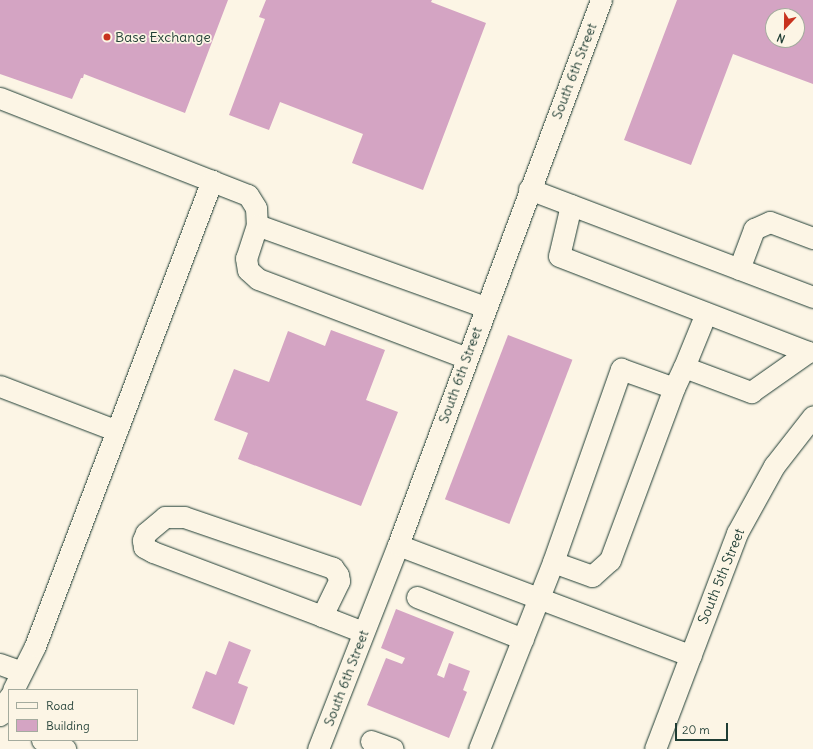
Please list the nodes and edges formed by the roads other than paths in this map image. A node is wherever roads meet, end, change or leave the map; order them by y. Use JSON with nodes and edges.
{"nodes":[{"id":1,"x":601,"y":0,"type":"edge"},
{"id":2,"x":0,"y":98,"type":"edge"},
{"id":3,"x":212,"y":181,"type":"junction"},
{"id":4,"x":529,"y":189,"type":"junction"},
{"id":5,"x":571,"y":205,"type":"junction"},
{"id":6,"x":257,"y":225,"type":"junction"},
{"id":7,"x":813,"y":238,"type":"edge"},
{"id":8,"x":739,"y":269,"type":"junction"},
{"id":9,"x":813,"y":297,"type":"edge"},
{"id":10,"x":485,"y":307,"type":"junction"},
{"id":11,"x":706,"y":313,"type":"junction"},
{"id":12,"x":811,"y":351,"type":"edge"},
{"id":13,"x":467,"y":358,"type":"junction"},
{"id":14,"x":684,"y":367,"type":"junction"},
{"id":15,"x":0,"y":386,"type":"edge"},
{"id":16,"x":674,"y":388,"type":"junction"},
{"id":17,"x":813,"y":416,"type":"edge"},
{"id":18,"x":117,"y":430,"type":"junction"},
{"id":19,"x":398,"y":545,"type":"junction"},
{"id":20,"x":553,"y":562,"type":"junction"},
{"id":21,"x":417,"y":597,"type":"dead end"},
{"id":22,"x":538,"y":598,"type":"junction"},
{"id":23,"x":322,"y":616,"type":"junction"},
{"id":24,"x":363,"y":632,"type":"junction"},
{"id":25,"x":523,"y":639,"type":"junction"},
{"id":26,"x":690,"y":656,"type":"junction"},
{"id":27,"x":0,"y":664,"type":"edge"},
{"id":28,"x":17,"y":681,"type":"edge"},
{"id":29,"x":8,"y":699,"type":"edge"},
{"id":30,"x":0,"y":714,"type":"edge"},
{"id":31,"x":45,"y":741,"type":"edge"},
{"id":32,"x":371,"y":741,"type":"dead end"},
{"id":33,"x":65,"y":749,"type":"edge"},
{"id":34,"x":318,"y":749,"type":"edge"},
{"id":35,"x":393,"y":749,"type":"edge"},
{"id":36,"x":479,"y":749,"type":"edge"},
{"id":37,"x":655,"y":749,"type":"edge"}],
"edges":[{"from":1,"to":4,"type":"street","name":"South 6th Street"},
{"from":2,"to":3,"type":"street"},
{"from":3,"to":6,"type":"street"},
{"from":3,"to":18,"type":"street"},
{"from":4,"to":5,"type":"street"},
{"from":4,"to":10,"type":"street","name":"South 6th Street"},
{"from":5,"to":8,"type":"street"},
{"from":5,"to":11,"type":"street"},
{"from":6,"to":10,"type":"street"},
{"from":6,"to":13,"type":"street"},
{"from":7,"to":8,"type":"street"},
{"from":8,"to":9,"type":"street"},
{"from":10,"to":13,"type":"street","name":"South 6th Street"},
{"from":11,"to":12,"type":"street"},
{"from":11,"to":14,"type":"street"},
{"from":12,"to":14,"type":"street"},
{"from":13,"to":19,"type":"street","name":"South 6th Street"},
{"from":14,"to":16,"type":"street"},
{"from":15,"to":18,"type":"street"},
{"from":16,"to":20,"type":"street"},
{"from":16,"to":20,"type":"street"},
{"from":17,"to":26,"type":"street","name":"South 5th Street"},
{"from":18,"to":28,"type":"street"},
{"from":19,"to":22,"type":"street"},
{"from":19,"to":24,"type":"street","name":"South 6th Street"},
{"from":20,"to":22,"type":"street"},
{"from":21,"to":25,"type":"street"},
{"from":22,"to":25,"type":"street"},
{"from":22,"to":26,"type":"street"},
{"from":23,"to":23,"type":"street"},
{"from":23,"to":24,"type":"street"},
{"from":24,"to":34,"type":"street","name":"South 6th Street"},
{"from":25,"to":36,"type":"street"},
{"from":26,"to":37,"type":"street","name":"South 5th Street"},
{"from":27,"to":28,"type":"street"},
{"from":29,"to":30,"type":"street"},
{"from":31,"to":33,"type":"street"},
{"from":32,"to":35,"type":"street"}]}
